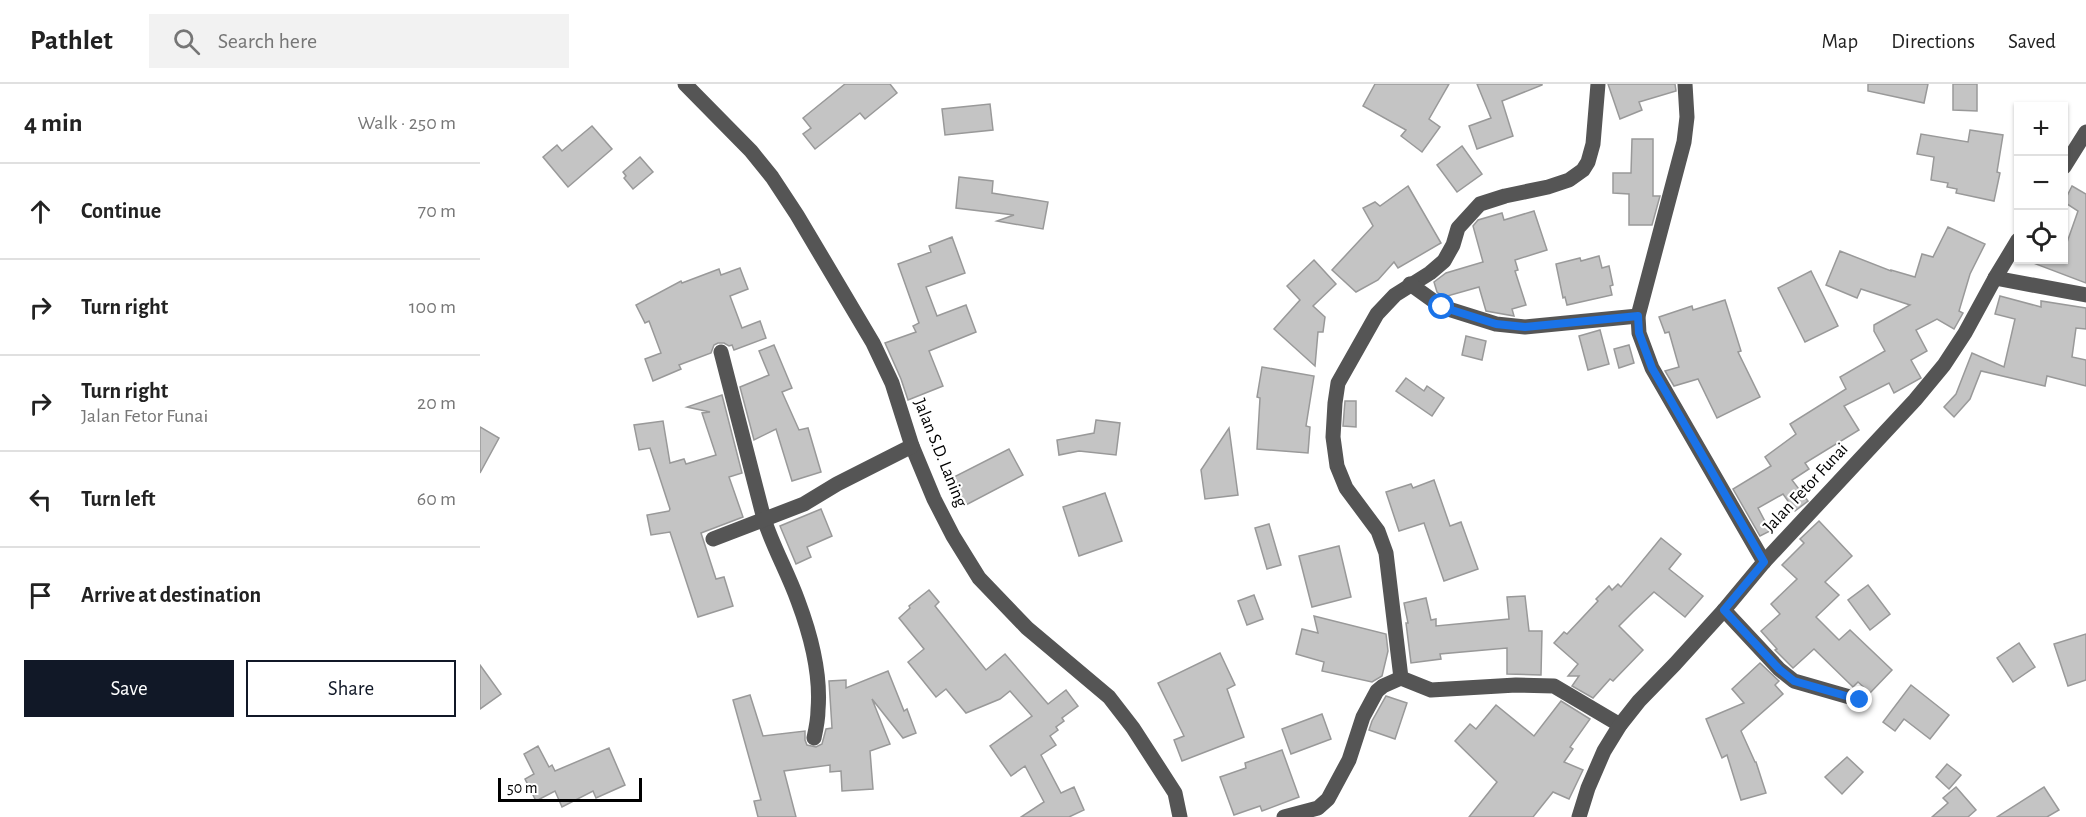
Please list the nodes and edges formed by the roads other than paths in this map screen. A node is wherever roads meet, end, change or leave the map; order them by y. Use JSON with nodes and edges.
{"nodes":[{"id":1,"x":685,"y":84,"type":"edge"},
{"id":2,"x":1598,"y":84,"type":"edge"},
{"id":3,"x":1685,"y":84,"type":"edge"},
{"id":4,"x":2086,"y":132,"type":"edge"},
{"id":5,"x":2068,"y":161,"type":"edge"},
{"id":6,"x":2014,"y":248,"type":"edge"},
{"id":7,"x":1995,"y":278,"type":"junction"},
{"id":8,"x":1410,"y":284,"type":"junction"},
{"id":9,"x":2086,"y":295,"type":"edge"},
{"id":10,"x":1638,"y":316,"type":"junction"},
{"id":11,"x":721,"y":352,"type":"dead end"},
{"id":12,"x":912,"y":446,"type":"junction"},
{"id":13,"x":764,"y":519,"type":"junction"},
{"id":14,"x":713,"y":538,"type":"dead end"},
{"id":15,"x":1764,"y":562,"type":"junction"},
{"id":16,"x":1724,"y":610,"type":"junction"},
{"id":17,"x":1401,"y":678,"type":"junction"},
{"id":18,"x":1860,"y":700,"type":"dead end"},
{"id":19,"x":1620,"y":724,"type":"junction"},
{"id":20,"x":814,"y":738,"type":"dead end"},
{"id":21,"x":1180,"y":817,"type":"edge"},
{"id":22,"x":1284,"y":817,"type":"edge"},
{"id":23,"x":1579,"y":817,"type":"edge"}],
"edges":[{"from":1,"to":12,"type":"street","name":"Jalan S.D. Laning"},
{"from":2,"to":8,"type":"street"},
{"from":3,"to":10,"type":"street"},
{"from":4,"to":5,"type":"street"},
{"from":6,"to":7,"type":"street","name":"Jalan Fetor Funai"},
{"from":7,"to":9,"type":"street"},
{"from":7,"to":15,"type":"street","name":"Jalan Fetor Funai"},
{"from":8,"to":10,"type":"street"},
{"from":8,"to":17,"type":"street"},
{"from":10,"to":15,"type":"street"},
{"from":11,"to":13,"type":"street"},
{"from":12,"to":13,"type":"street"},
{"from":12,"to":21,"type":"street","name":"Jalan S.D. Laning"},
{"from":13,"to":14,"type":"street"},
{"from":13,"to":20,"type":"street"},
{"from":15,"to":16,"type":"street","name":"Jalan Fetor Funai"},
{"from":16,"to":18,"type":"street"},
{"from":16,"to":19,"type":"street","name":"Jalan Fetor Funai"},
{"from":17,"to":19,"type":"street"},
{"from":17,"to":22,"type":"street"},
{"from":19,"to":23,"type":"street","name":"Jalan Fetor Funai"}]}
